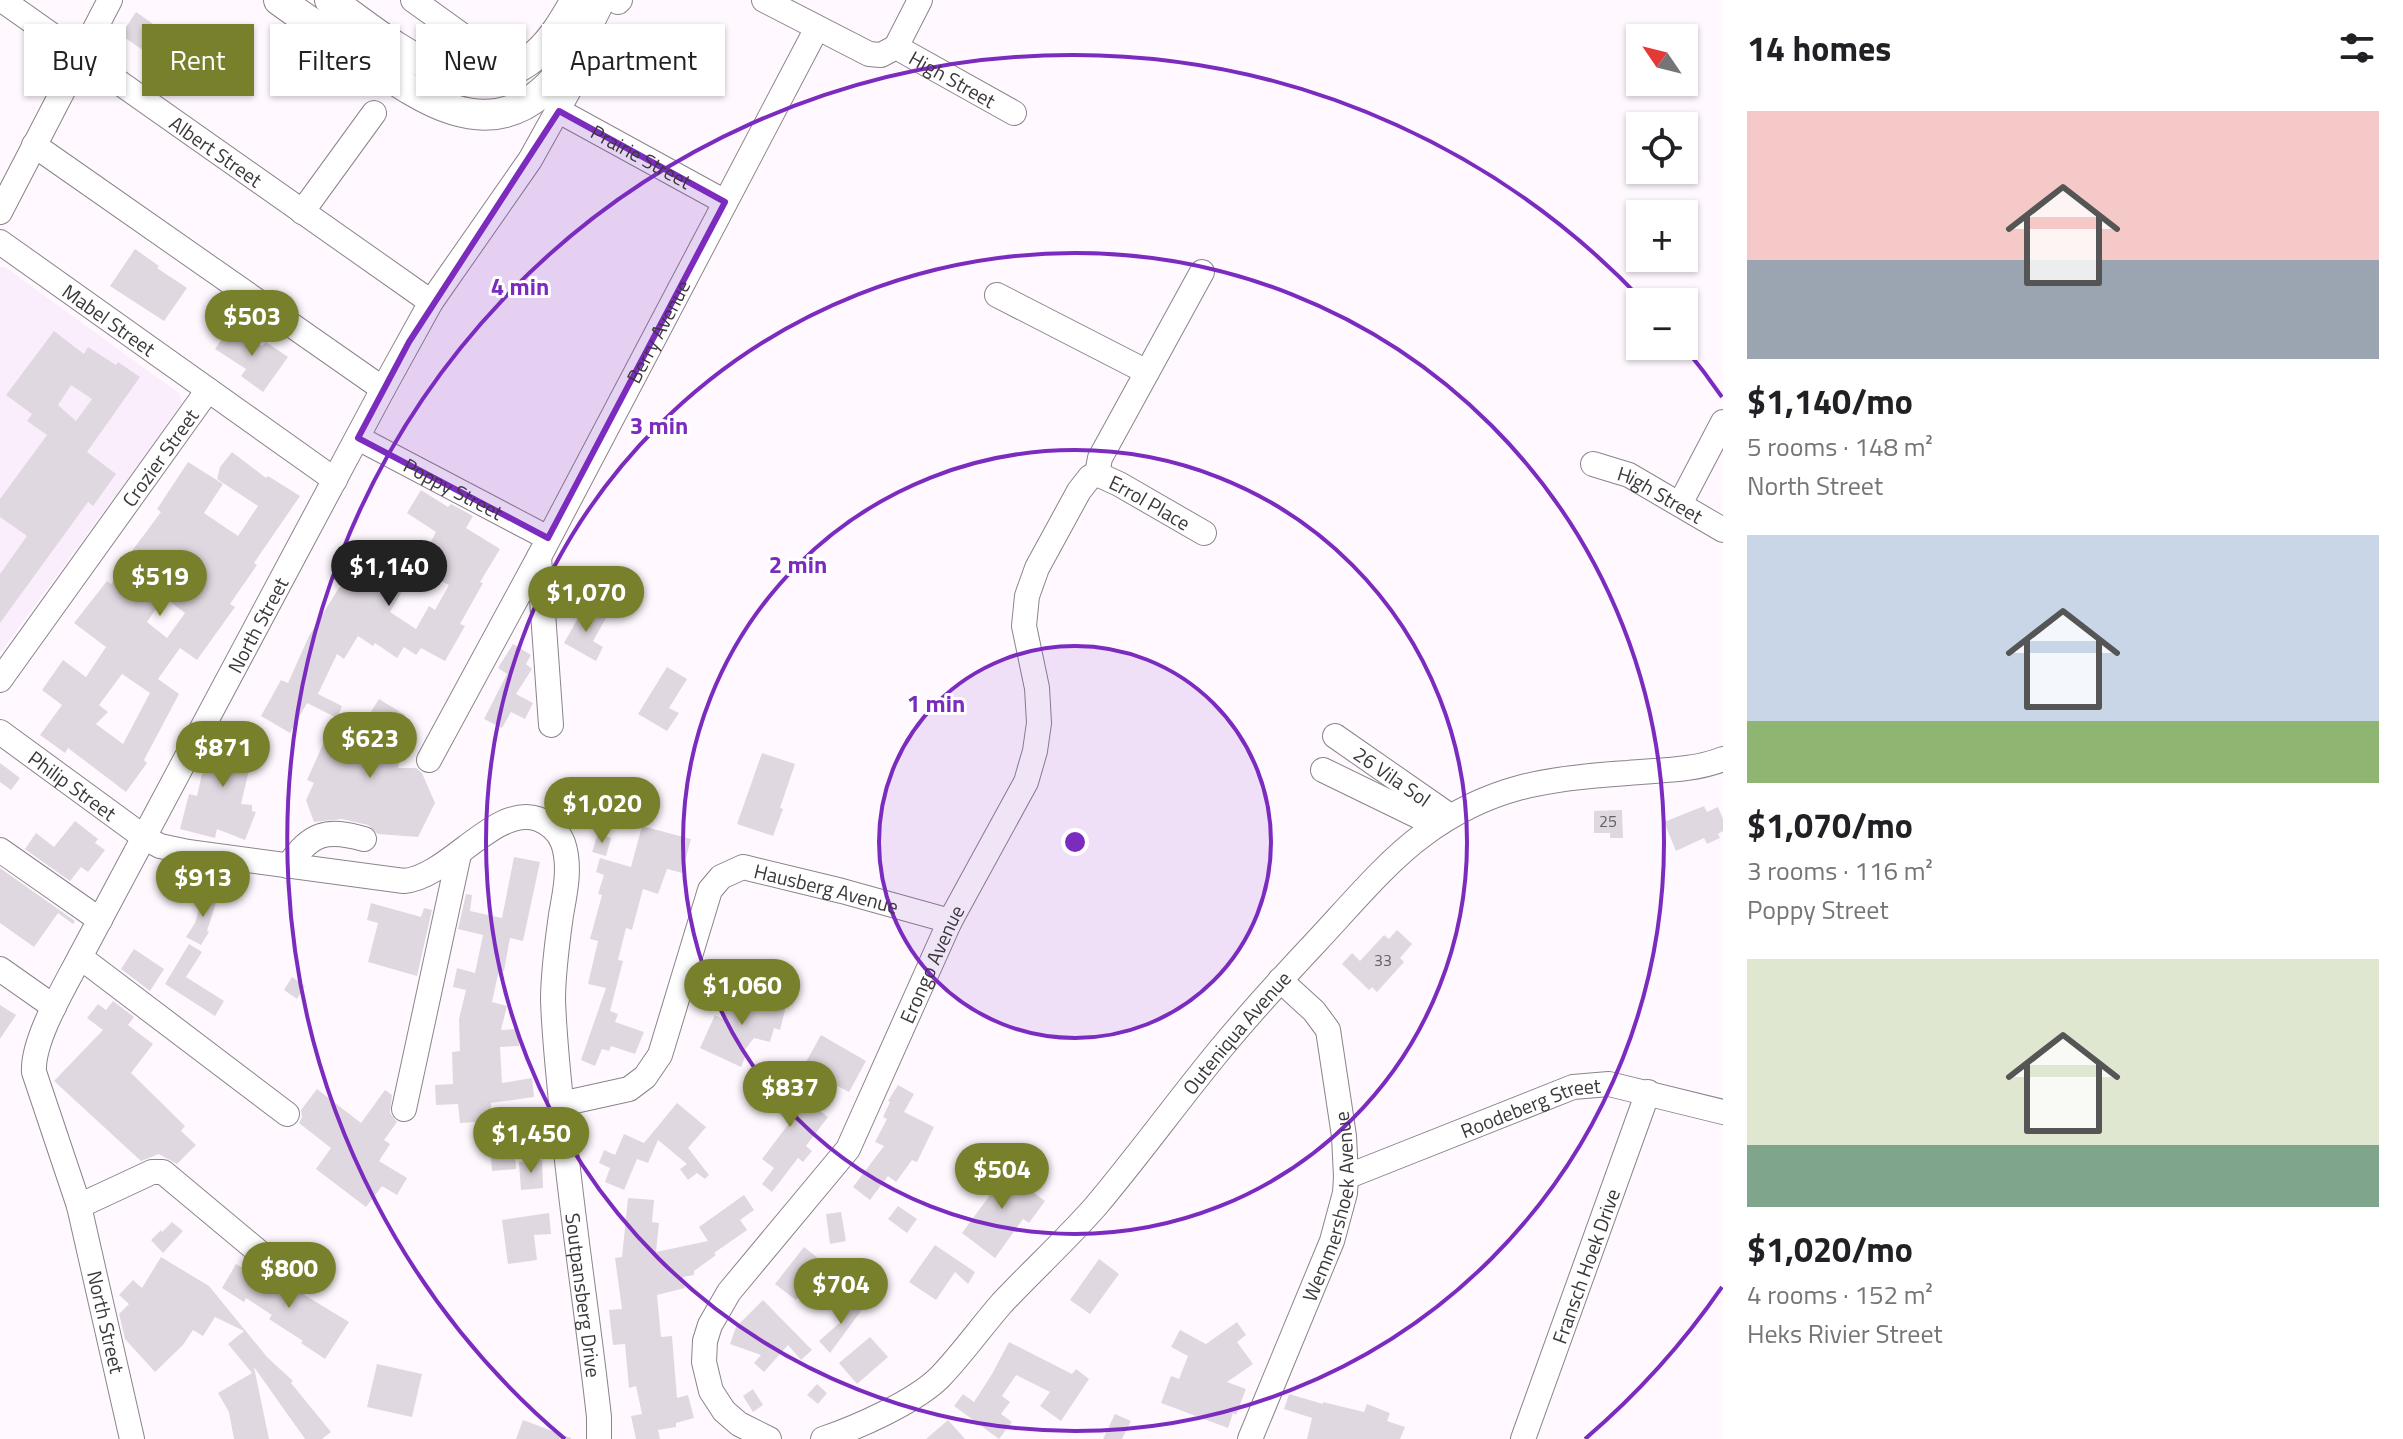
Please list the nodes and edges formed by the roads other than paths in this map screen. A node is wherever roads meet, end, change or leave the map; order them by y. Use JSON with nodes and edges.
{"nodes":[{"id":1,"x":2,"y":0,"type":"edge"},
{"id":2,"x":110,"y":0,"type":"edge"},
{"id":3,"x":279,"y":0,"type":"edge"},
{"id":4,"x":330,"y":0,"type":"edge"},
{"id":5,"x":413,"y":0,"type":"edge"},
{"id":6,"x":576,"y":0,"type":"edge"},
{"id":7,"x":764,"y":0,"type":"edge"},
{"id":8,"x":920,"y":0,"type":"edge"},
{"id":9,"x":613,"y":1,"type":"edge"},
{"id":10,"x":35,"y":24,"type":"edge"},
{"id":11,"x":98,"y":24,"type":"edge"},
{"id":12,"x":446,"y":24,"type":"edge"},
{"id":13,"x":817,"y":28,"type":"junction"},
{"id":14,"x":896,"y":47,"type":"junction"},
{"id":15,"x":126,"y":89,"type":"edge"},
{"id":16,"x":60,"y":96,"type":"edge"},
{"id":17,"x":567,"y":96,"type":"edge"},
{"id":18,"x":559,"y":111,"type":"junction"},
{"id":19,"x":374,"y":113,"type":"dead end"},
{"id":20,"x":1014,"y":113,"type":"dead end"},
{"id":21,"x":34,"y":145,"type":"junction"},
{"id":22,"x":725,"y":202,"type":"junction"},
{"id":23,"x":0,"y":212,"type":"edge"},
{"id":24,"x":302,"y":212,"type":"junction"},
{"id":25,"x":0,"y":242,"type":"edge"},
{"id":26,"x":1202,"y":272,"type":"dead end"},
{"id":27,"x":997,"y":295,"type":"dead end"},
{"id":28,"x":431,"y":302,"type":"junction"},
{"id":29,"x":1147,"y":372,"type":"junction"},
{"id":30,"x":383,"y":389,"type":"junction"},
{"id":31,"x":208,"y":390,"type":"junction"},
{"id":32,"x":1723,"y":422,"type":"edge"},
{"id":33,"x":358,"y":438,"type":"junction"},
{"id":34,"x":1593,"y":464,"type":"dead end"},
{"id":35,"x":1097,"y":474,"type":"junction"},
{"id":36,"x":335,"y":480,"type":"junction"},
{"id":37,"x":1680,"y":504,"type":"junction"},
{"id":38,"x":1723,"y":530,"type":"edge"},
{"id":39,"x":1204,"y":533,"type":"dead end"},
{"id":40,"x":543,"y":548,"type":"junction"},
{"id":41,"x":0,"y":680,"type":"edge"},
{"id":42,"x":551,"y":725,"type":"dead end"},
{"id":43,"x":0,"y":732,"type":"edge"},
{"id":44,"x":1335,"y":736,"type":"dead end"},
{"id":45,"x":1723,"y":759,"type":"edge"},
{"id":46,"x":429,"y":760,"type":"dead end"},
{"id":47,"x":1323,"y":770,"type":"dead end"},
{"id":48,"x":1443,"y":821,"type":"junction"},
{"id":49,"x":145,"y":838,"type":"junction"},
{"id":50,"x":364,"y":839,"type":"dead end"},
{"id":51,"x":0,"y":850,"type":"edge"},
{"id":52,"x":459,"y":854,"type":"junction"},
{"id":53,"x":288,"y":866,"type":"junction"},
{"id":54,"x":100,"y":920,"type":"junction"},
{"id":55,"x":950,"y":921,"type":"junction"},
{"id":56,"x":80,"y":957,"type":"junction"},
{"id":57,"x":0,"y":969,"type":"edge"},
{"id":58,"x":1280,"y":980,"type":"junction"},
{"id":59,"x":54,"y":1007,"type":"junction"},
{"id":60,"x":1648,"y":1092,"type":"junction"},
{"id":61,"x":561,"y":1104,"type":"junction"},
{"id":62,"x":404,"y":1109,"type":"dead end"},
{"id":63,"x":1723,"y":1112,"type":"edge"},
{"id":64,"x":287,"y":1114,"type":"dead end"},
{"id":65,"x":1346,"y":1177,"type":"junction"},
{"id":66,"x":79,"y":1206,"type":"junction"},
{"id":67,"x":272,"y":1263,"type":"dead end"},
{"id":68,"x":132,"y":1439,"type":"edge"},
{"id":69,"x":599,"y":1439,"type":"edge"},
{"id":70,"x":769,"y":1439,"type":"edge"},
{"id":71,"x":823,"y":1439,"type":"edge"},
{"id":72,"x":1250,"y":1439,"type":"edge"},
{"id":73,"x":1523,"y":1439,"type":"edge"}],
"edges":[{"from":1,"to":10,"type":"street","name":"Albert Street"},
{"from":2,"to":11,"type":"street"},
{"from":3,"to":9,"type":"main road"},
{"from":4,"to":6,"type":"main road"},
{"from":5,"to":12,"type":"street"},
{"from":7,"to":13,"type":"street","name":"High Street"},
{"from":8,"to":14,"type":"street"},
{"from":13,"to":14,"type":"street","name":"High Street"},
{"from":13,"to":22,"type":"street","name":"Berry Avenue"},
{"from":14,"to":20,"type":"street","name":"High Street"},
{"from":15,"to":24,"type":"street","name":"Albert Street"},
{"from":16,"to":21,"type":"street"},
{"from":17,"to":18,"type":"street","name":"North Street"},
{"from":18,"to":22,"type":"street","name":"Prairie Street"},
{"from":18,"to":28,"type":"street","name":"North Street"},
{"from":19,"to":24,"type":"street"},
{"from":21,"to":23,"type":"street"},
{"from":21,"to":30,"type":"street"},
{"from":22,"to":40,"type":"street","name":"Berry Avenue"},
{"from":24,"to":28,"type":"street","name":"Albert Street"},
{"from":25,"to":31,"type":"street","name":"Mabel Street"},
{"from":26,"to":29,"type":"street","name":"Erongo Avenue"},
{"from":27,"to":29,"type":"street"},
{"from":28,"to":30,"type":"street","name":"North Street"},
{"from":29,"to":35,"type":"street","name":"Erongo Avenue"},
{"from":30,"to":33,"type":"street","name":"North Street"},
{"from":31,"to":36,"type":"street","name":"Mabel Street"},
{"from":31,"to":41,"type":"street","name":"Crozier Street"},
{"from":32,"to":37,"type":"street"},
{"from":33,"to":36,"type":"street","name":"North Street"},
{"from":33,"to":40,"type":"street","name":"Poppy Street"},
{"from":34,"to":37,"type":"street","name":"High Street"},
{"from":35,"to":39,"type":"street","name":"Errol Place"},
{"from":35,"to":55,"type":"street","name":"Erongo Avenue"},
{"from":36,"to":49,"type":"street","name":"North Street"},
{"from":37,"to":38,"type":"street","name":"High Street"},
{"from":40,"to":42,"type":"street"},
{"from":40,"to":46,"type":"street","name":"Berry Avenue"},
{"from":43,"to":49,"type":"street","name":"Philip Street"},
{"from":44,"to":48,"type":"street","name":"26 Vila Sol"},
{"from":45,"to":48,"type":"street","name":"Outeniqua Avenue"},
{"from":47,"to":48,"type":"street"},
{"from":48,"to":58,"type":"street","name":"Outeniqua Avenue"},
{"from":49,"to":53,"type":"street","name":"Philip Street"},
{"from":49,"to":54,"type":"street","name":"North Street"},
{"from":50,"to":53,"type":"street"},
{"from":51,"to":54,"type":"street"},
{"from":52,"to":53,"type":"street","name":"Philip Street"},
{"from":52,"to":61,"type":"street","name":"Soutpansberg Drive"},
{"from":52,"to":62,"type":"street"},
{"from":54,"to":56,"type":"street","name":"North Street"},
{"from":55,"to":61,"type":"street","name":"Hausberg Avenue"},
{"from":55,"to":70,"type":"street","name":"Erongo Avenue"},
{"from":56,"to":59,"type":"street","name":"North Street"},
{"from":56,"to":64,"type":"street"},
{"from":57,"to":59,"type":"street"},
{"from":58,"to":65,"type":"street","name":"Wemmershoek Avenue"},
{"from":58,"to":71,"type":"street","name":"Outeniqua Avenue"},
{"from":59,"to":66,"type":"street","name":"North Street"},
{"from":60,"to":63,"type":"street","name":"Roodeberg Street"},
{"from":60,"to":65,"type":"street","name":"Roodeberg Street"},
{"from":60,"to":73,"type":"street","name":"Fransch Hoek Drive"},
{"from":61,"to":69,"type":"street","name":"Soutpansberg Drive"},
{"from":65,"to":72,"type":"street","name":"Wemmershoek Avenue"},
{"from":66,"to":67,"type":"street"},
{"from":66,"to":68,"type":"street","name":"North Street"}]}
